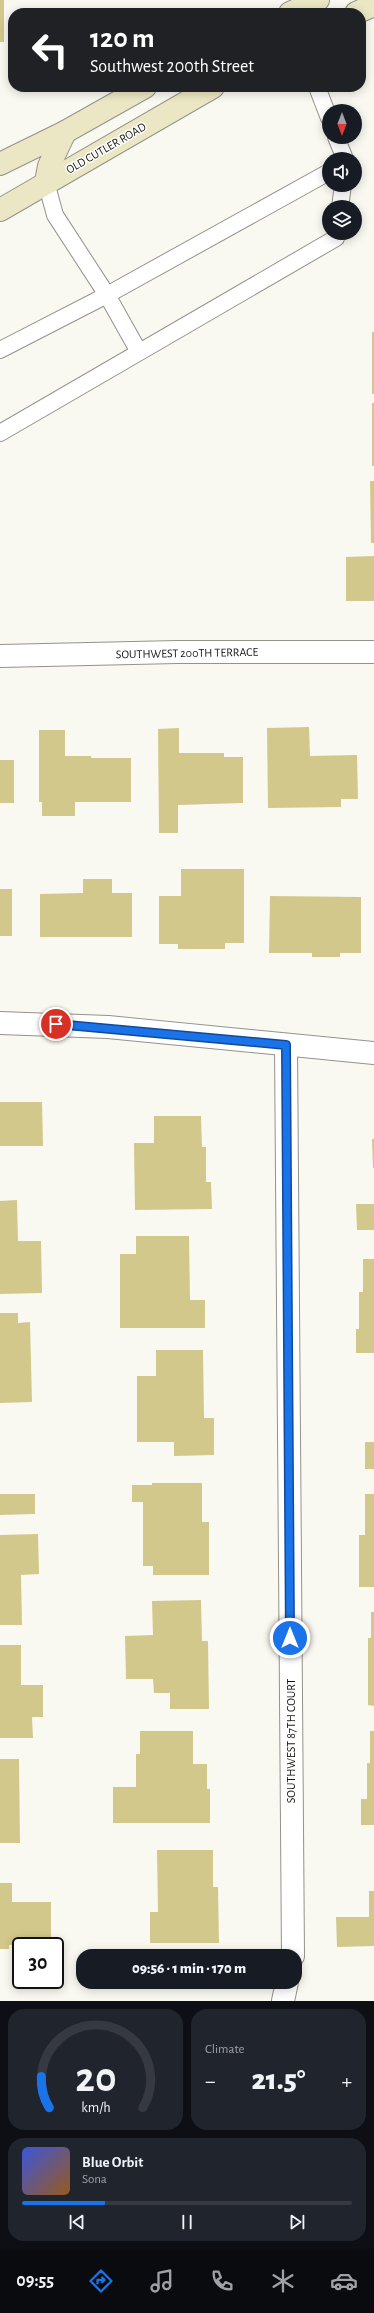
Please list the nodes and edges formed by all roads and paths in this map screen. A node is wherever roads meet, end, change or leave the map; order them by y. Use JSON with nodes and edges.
{"nodes":[{"id":1,"x":318,"y":0,"type":"edge"},
{"id":2,"x":301,"y":8,"type":"edge"},
{"id":3,"x":136,"y":92,"type":"edge"},
{"id":4,"x":204,"y":92,"type":"edge"},
{"id":5,"x":319,"y":92,"type":"edge"},
{"id":6,"x":324,"y":104,"type":"edge"},
{"id":7,"x":65,"y":132,"type":"junction"},
{"id":8,"x":0,"y":164,"type":"edge"},
{"id":9,"x":322,"y":176,"type":"edge"},
{"id":10,"x":46,"y":182,"type":"junction"},
{"id":11,"x":0,"y":210,"type":"edge"},
{"id":12,"x":333,"y":240,"type":"edge"},
{"id":13,"x":106,"y":295,"type":"junction"},
{"id":14,"x":0,"y":350,"type":"edge"},
{"id":15,"x":139,"y":352,"type":"junction"},
{"id":16,"x":0,"y":433,"type":"edge"},
{"id":17,"x":374,"y":652,"type":"edge"},
{"id":18,"x":0,"y":656,"type":"edge"},
{"id":19,"x":0,"y":1023,"type":"edge"},
{"id":20,"x":286,"y":1045,"type":"junction"},
{"id":21,"x":374,"y":1053,"type":"edge"},
{"id":22,"x":293,"y":1949,"type":"edge"},
{"id":23,"x":286,"y":1989,"type":"edge"},
{"id":24,"x":283,"y":2001,"type":"edge"}],
"edges":[{"from":1,"to":2,"type":"main road"},
{"from":3,"to":7,"type":"main road"},
{"from":4,"to":10,"type":"main road","name":"OLD CUTLER ROAD"},
{"from":5,"to":6,"type":"lane"},
{"from":7,"to":8,"type":"main road"},
{"from":7,"to":10,"type":"main road"},
{"from":9,"to":13,"type":"lane"},
{"from":10,"to":11,"type":"main road","name":"OLD CUTLER ROAD"},
{"from":10,"to":13,"type":"lane"},
{"from":12,"to":15,"type":"lane"},
{"from":13,"to":14,"type":"lane"},
{"from":13,"to":15,"type":"lane"},
{"from":15,"to":16,"type":"lane"},
{"from":17,"to":18,"type":"street","name":"SOUTHWEST 200TH TERRACE"},
{"from":19,"to":20,"type":"street"},
{"from":20,"to":21,"type":"street"},
{"from":20,"to":22,"type":"street","name":"SOUTHWEST 87TH COURT"},
{"from":23,"to":24,"type":"street"}]}
